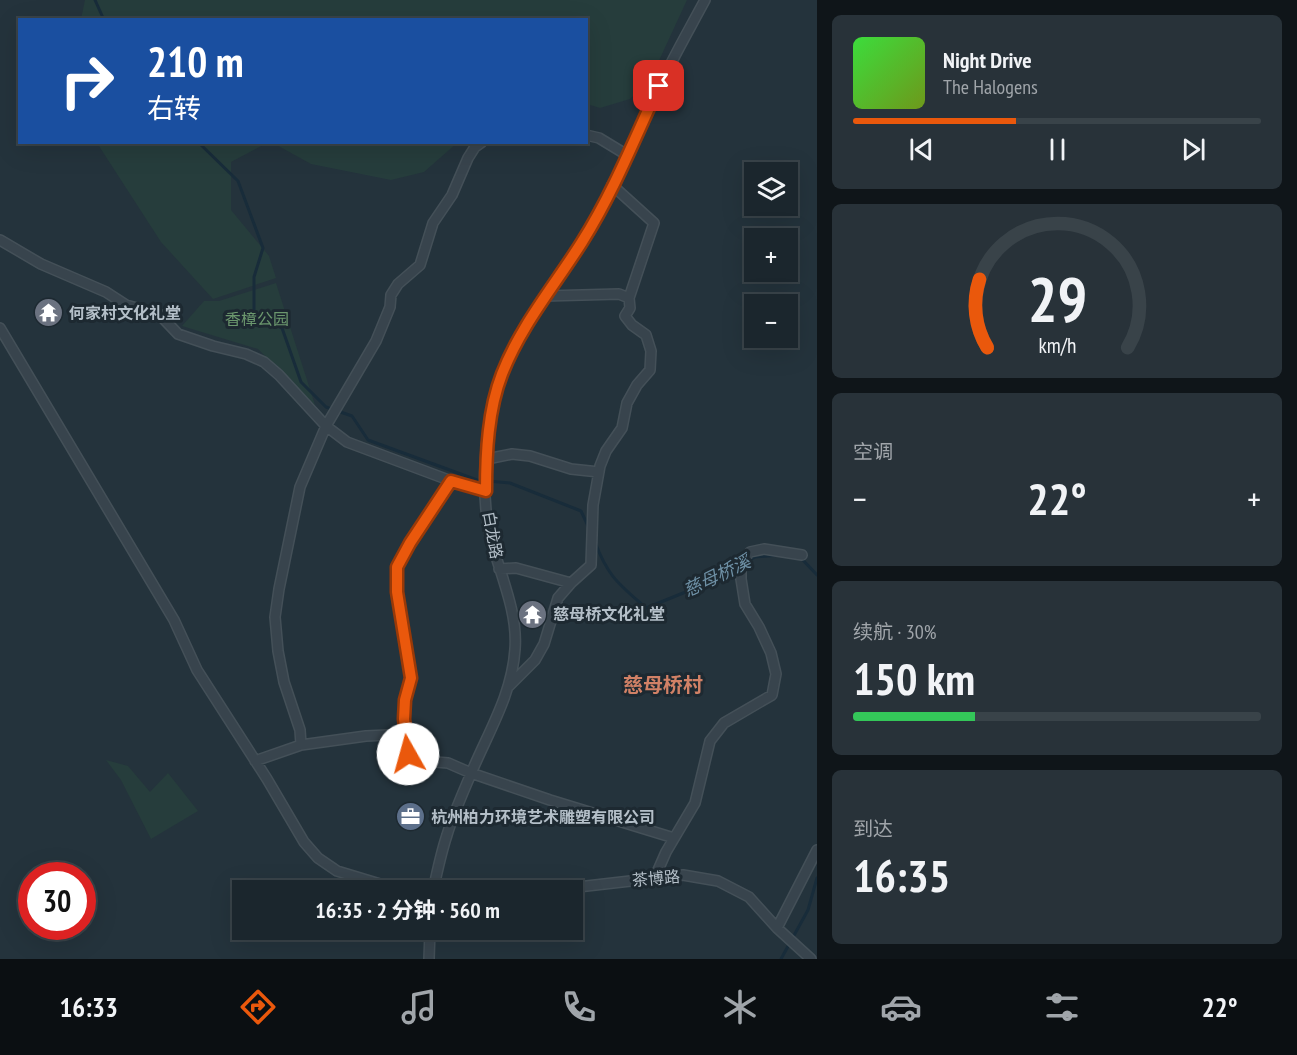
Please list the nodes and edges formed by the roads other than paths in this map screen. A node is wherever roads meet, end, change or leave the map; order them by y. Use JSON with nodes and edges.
{"nodes":[{"id":1,"x":705,"y":0,"type":"edge"},
{"id":2,"x":588,"y":135,"type":"edge"},
{"id":3,"x":479,"y":144,"type":"edge"},
{"id":4,"x":627,"y":155,"type":"junction"},
{"id":5,"x":612,"y":185,"type":"junction"},
{"id":6,"x":0,"y":240,"type":"edge"},
{"id":7,"x":545,"y":296,"type":"junction"},
{"id":8,"x":629,"y":298,"type":"junction"},
{"id":9,"x":0,"y":328,"type":"edge"},
{"id":10,"x":326,"y":426,"type":"junction"},
{"id":11,"x":487,"y":459,"type":"junction"},
{"id":12,"x":599,"y":472,"type":"junction"},
{"id":13,"x":451,"y":481,"type":"junction"},
{"id":14,"x":486,"y":491,"type":"junction"},
{"id":15,"x":802,"y":555,"type":"dead end"},
{"id":16,"x":499,"y":569,"type":"junction"},
{"id":17,"x":570,"y":583,"type":"junction"},
{"id":18,"x":508,"y":688,"type":"junction"},
{"id":19,"x":302,"y":745,"type":"junction"},
{"id":20,"x":408,"y":754,"type":"junction"},
{"id":21,"x":255,"y":760,"type":"junction"},
{"id":22,"x":471,"y":773,"type":"junction"},
{"id":23,"x":674,"y":838,"type":"junction"},
{"id":24,"x":817,"y":850,"type":"edge"},
{"id":25,"x":655,"y":877,"type":"junction"},
{"id":26,"x":369,"y":880,"type":"edge"},
{"id":27,"x":436,"y":880,"type":"edge"},
{"id":28,"x":583,"y":886,"type":"edge"},
{"id":29,"x":777,"y":928,"type":"junction"},
{"id":30,"x":430,"y":940,"type":"edge"},
{"id":31,"x":429,"y":959,"type":"edge"},
{"id":32,"x":812,"y":959,"type":"edge"}],
"edges":[{"from":1,"to":4,"type":"street","name":"白龙路"},
{"from":2,"to":4,"type":"street"},
{"from":3,"to":10,"type":"street"},
{"from":4,"to":5,"type":"street","name":"白龙路"},
{"from":5,"to":7,"type":"street","name":"白龙路"},
{"from":5,"to":8,"type":"street"},
{"from":6,"to":10,"type":"street"},
{"from":7,"to":8,"type":"street"},
{"from":7,"to":11,"type":"street","name":"白龙路"},
{"from":8,"to":12,"type":"street"},
{"from":9,"to":21,"type":"street"},
{"from":10,"to":13,"type":"street"},
{"from":10,"to":19,"type":"street"},
{"from":11,"to":12,"type":"street"},
{"from":11,"to":14,"type":"street","name":"白龙路"},
{"from":12,"to":17,"type":"street"},
{"from":13,"to":14,"type":"street"},
{"from":13,"to":20,"type":"street"},
{"from":14,"to":16,"type":"street","name":"白龙路"},
{"from":15,"to":23,"type":"street"},
{"from":16,"to":17,"type":"street"},
{"from":16,"to":18,"type":"street","name":"白龙路"},
{"from":17,"to":18,"type":"street"},
{"from":18,"to":22,"type":"street","name":"白龙路"},
{"from":19,"to":20,"type":"street"},
{"from":19,"to":21,"type":"street"},
{"from":20,"to":22,"type":"street"},
{"from":21,"to":26,"type":"street"},
{"from":22,"to":23,"type":"street"},
{"from":22,"to":27,"type":"street","name":"白龙路"},
{"from":23,"to":25,"type":"street"},
{"from":24,"to":29,"type":"street"},
{"from":25,"to":28,"type":"street","name":"茶博路"},
{"from":25,"to":29,"type":"street","name":"茶博路"},
{"from":29,"to":32,"type":"street","name":"茶博路"},
{"from":30,"to":31,"type":"street"}]}
